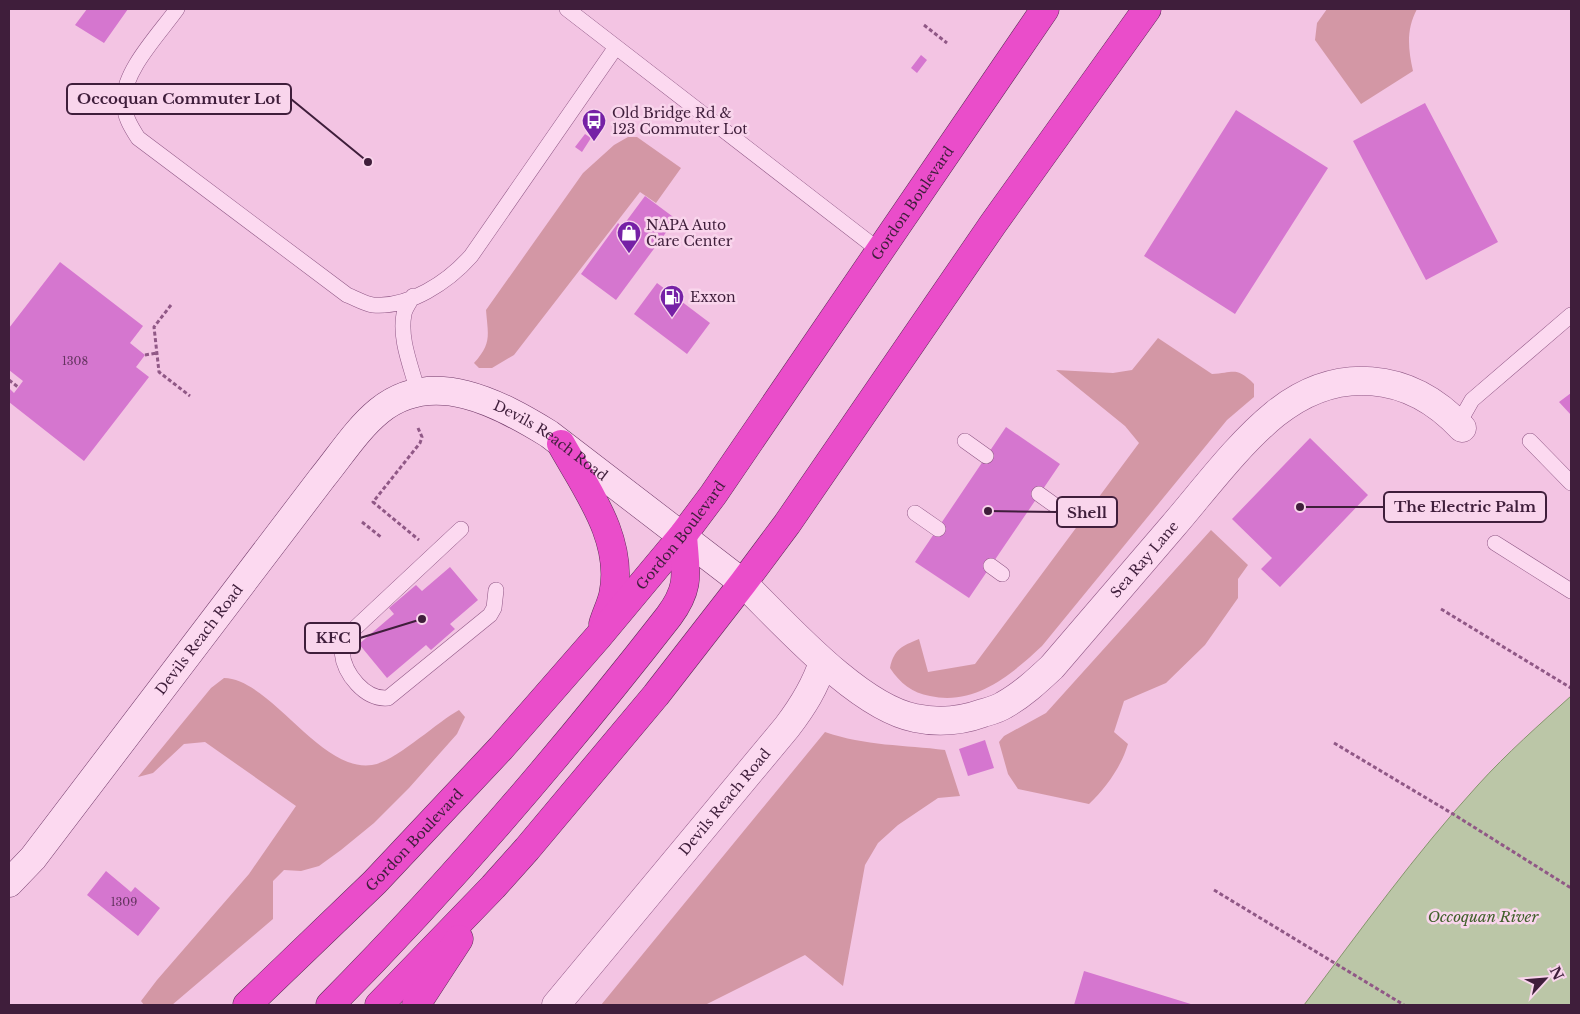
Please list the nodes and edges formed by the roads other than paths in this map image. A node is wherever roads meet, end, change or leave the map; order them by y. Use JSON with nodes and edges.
{"nodes":[{"id":1,"x":177,"y":9,"type":"edge"},
{"id":2,"x":567,"y":9,"type":"edge"},
{"id":3,"x":1045,"y":9,"type":"edge"},
{"id":4,"x":1147,"y":9,"type":"edge"},
{"id":5,"x":616,"y":47,"type":"junction"},
{"id":6,"x":880,"y":251,"type":"junction"},
{"id":7,"x":413,"y":296,"type":"junction"},
{"id":8,"x":1571,"y":315,"type":"edge"},
{"id":9,"x":418,"y":392,"type":"junction"},
{"id":10,"x":1462,"y":428,"type":"joint"},
{"id":11,"x":964,"y":441,"type":"dead end"},
{"id":12,"x":1530,"y":441,"type":"dead end"},
{"id":13,"x":561,"y":444,"type":"junction"},
{"id":14,"x":986,"y":456,"type":"dead end"},
{"id":15,"x":1571,"y":483,"type":"edge"},
{"id":16,"x":1039,"y":494,"type":"dead end"},
{"id":17,"x":1053,"y":504,"type":"dead end"},
{"id":18,"x":915,"y":512,"type":"dead end"},
{"id":19,"x":462,"y":529,"type":"dead end"},
{"id":20,"x":938,"y":529,"type":"dead end"},
{"id":21,"x":683,"y":535,"type":"junction"},
{"id":22,"x":1495,"y":543,"type":"dead end"},
{"id":23,"x":742,"y":583,"type":"junction"},
{"id":24,"x":496,"y":590,"type":"dead end"},
{"id":25,"x":1571,"y":591,"type":"edge"},
{"id":26,"x":598,"y":637,"type":"junction"},
{"id":27,"x":823,"y":662,"type":"junction"},
{"id":28,"x":9,"y":883,"type":"edge"},
{"id":29,"x":493,"y":887,"type":"junction"},
{"id":30,"x":247,"y":1005,"type":"edge"},
{"id":31,"x":330,"y":1005,"type":"edge"},
{"id":32,"x":379,"y":1005,"type":"edge"},
{"id":33,"x":416,"y":1005,"type":"edge"},
{"id":34,"x":556,"y":1005,"type":"edge"}],
"edges":[{"from":1,"to":7,"type":"lane"},
{"from":2,"to":5,"type":"lane"},
{"from":3,"to":6,"type":"highway","name":"Gordon Boulevard"},
{"from":4,"to":23,"type":"highway"},
{"from":5,"to":6,"type":"lane"},
{"from":5,"to":7,"type":"lane"},
{"from":6,"to":21,"type":"highway","name":"Gordon Boulevard"},
{"from":7,"to":9,"type":"lane"},
{"from":8,"to":10,"type":"lane"},
{"from":9,"to":13,"type":"street","name":"Devils Reach Road"},
{"from":9,"to":28,"type":"street","name":"Devils Reach Road"},
{"from":10,"to":27,"type":"street","name":"Sea Ray Lane"},
{"from":11,"to":14,"type":"lane"},
{"from":12,"to":15,"type":"lane"},
{"from":13,"to":21,"type":"street","name":"Devils Reach Road"},
{"from":13,"to":26,"type":"highway"},
{"from":16,"to":17,"type":"lane"},
{"from":18,"to":20,"type":"lane"},
{"from":19,"to":24,"type":"lane"},
{"from":21,"to":23,"type":"street","name":"Devils Reach Road"},
{"from":21,"to":26,"type":"highway","name":"Gordon Boulevard"},
{"from":21,"to":31,"type":"highway"},
{"from":22,"to":25,"type":"lane"},
{"from":23,"to":27,"type":"street","name":"Devils Reach Road"},
{"from":23,"to":29,"type":"highway"},
{"from":26,"to":30,"type":"highway","name":"Gordon Boulevard"},
{"from":27,"to":34,"type":"street","name":"Devils Reach Road"},
{"from":29,"to":32,"type":"highway"},
{"from":29,"to":33,"type":"highway"}]}
